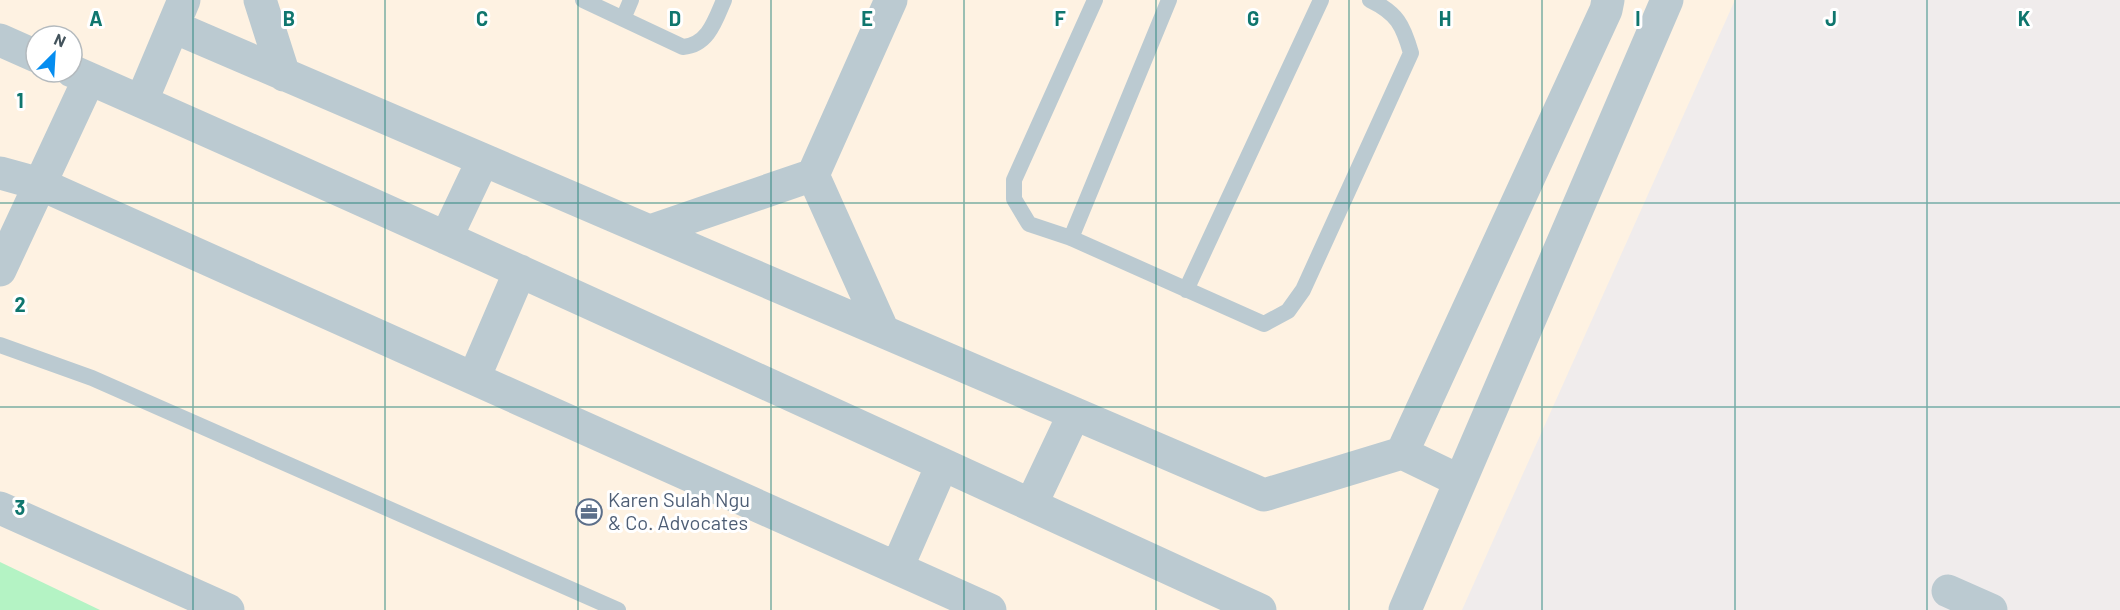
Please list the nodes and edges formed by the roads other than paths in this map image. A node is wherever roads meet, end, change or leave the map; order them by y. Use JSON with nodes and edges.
{"nodes":[{"id":1,"x":260,"y":0,"type":"edge"},
{"id":2,"x":583,"y":0,"type":"edge"},
{"id":3,"x":631,"y":0,"type":"edge"},
{"id":4,"x":724,"y":0,"type":"edge"},
{"id":5,"x":891,"y":0,"type":"edge"},
{"id":6,"x":1095,"y":0,"type":"edge"},
{"id":7,"x":1169,"y":0,"type":"edge"},
{"id":8,"x":1321,"y":0,"type":"edge"},
{"id":9,"x":1370,"y":0,"type":"edge"},
{"id":10,"x":1608,"y":0,"type":"edge"},
{"id":11,"x":1667,"y":0,"type":"edge"},
{"id":12,"x":179,"y":14,"type":"edge"},
{"id":13,"x":623,"y":19,"type":"junction"},
{"id":14,"x":0,"y":40,"type":"edge"},
{"id":15,"x":24,"y":51,"type":"edge"},
{"id":16,"x":285,"y":75,"type":"junction"},
{"id":17,"x":84,"y":77,"type":"edge"},
{"id":18,"x":77,"y":84,"type":"edge"},
{"id":19,"x":142,"y":100,"type":"junction"},
{"id":20,"x":483,"y":160,"type":"junction"},
{"id":21,"x":0,"y":173,"type":"edge"},
{"id":22,"x":813,"y":175,"type":"junction"},
{"id":23,"x":40,"y":184,"type":"junction"},
{"id":24,"x":650,"y":231,"type":"junction"},
{"id":25,"x":446,"y":238,"type":"junction"},
{"id":26,"x":1071,"y":238,"type":"junction"},
{"id":27,"x":0,"y":270,"type":"edge"},
{"id":28,"x":520,"y":272,"type":"junction"},
{"id":29,"x":1186,"y":290,"type":"junction"},
{"id":30,"x":883,"y":331,"type":"junction"},
{"id":31,"x":0,"y":345,"type":"edge"},
{"id":32,"x":474,"y":378,"type":"junction"},
{"id":33,"x":1074,"y":414,"type":"junction"},
{"id":34,"x":1402,"y":453,"type":"junction"},
{"id":35,"x":942,"y":465,"type":"junction"},
{"id":36,"x":1460,"y":481,"type":"junction"},
{"id":37,"x":1031,"y":505,"type":"junction"},
{"id":38,"x":0,"y":508,"type":"edge"},
{"id":39,"x":897,"y":568,"type":"junction"},
{"id":40,"x":1948,"y":591,"type":"dead end"},
{"id":41,"x":228,"y":610,"type":"edge"},
{"id":42,"x":618,"y":610,"type":"edge"},
{"id":43,"x":990,"y":610,"type":"edge"},
{"id":44,"x":1260,"y":610,"type":"edge"},
{"id":45,"x":1405,"y":610,"type":"edge"},
{"id":46,"x":1991,"y":610,"type":"edge"}],
"edges":[{"from":1,"to":16,"type":"street"},
{"from":2,"to":13,"type":"lane"},
{"from":3,"to":13,"type":"lane"},
{"from":4,"to":13,"type":"lane"},
{"from":5,"to":22,"type":"street"},
{"from":6,"to":26,"type":"lane"},
{"from":7,"to":26,"type":"lane"},
{"from":8,"to":29,"type":"lane"},
{"from":9,"to":29,"type":"lane"},
{"from":10,"to":34,"type":"street"},
{"from":11,"to":36,"type":"street"},
{"from":12,"to":16,"type":"street"},
{"from":12,"to":19,"type":"street"},
{"from":14,"to":15,"type":"street"},
{"from":16,"to":20,"type":"street"},
{"from":17,"to":19,"type":"street"},
{"from":18,"to":23,"type":"street"},
{"from":19,"to":25,"type":"street"},
{"from":20,"to":24,"type":"street"},
{"from":20,"to":25,"type":"street"},
{"from":21,"to":23,"type":"street"},
{"from":22,"to":24,"type":"street"},
{"from":22,"to":30,"type":"street"},
{"from":23,"to":27,"type":"street"},
{"from":23,"to":32,"type":"street"},
{"from":24,"to":30,"type":"street"},
{"from":25,"to":28,"type":"street"},
{"from":26,"to":29,"type":"lane"},
{"from":28,"to":32,"type":"street"},
{"from":28,"to":35,"type":"street"},
{"from":30,"to":33,"type":"street"},
{"from":31,"to":42,"type":"lane"},
{"from":32,"to":39,"type":"street"},
{"from":33,"to":34,"type":"street"},
{"from":33,"to":37,"type":"street"},
{"from":34,"to":36,"type":"street"},
{"from":35,"to":37,"type":"street"},
{"from":35,"to":39,"type":"street"},
{"from":36,"to":45,"type":"street"},
{"from":37,"to":44,"type":"street"},
{"from":38,"to":41,"type":"street"},
{"from":39,"to":43,"type":"street"},
{"from":40,"to":46,"type":"street"}]}
